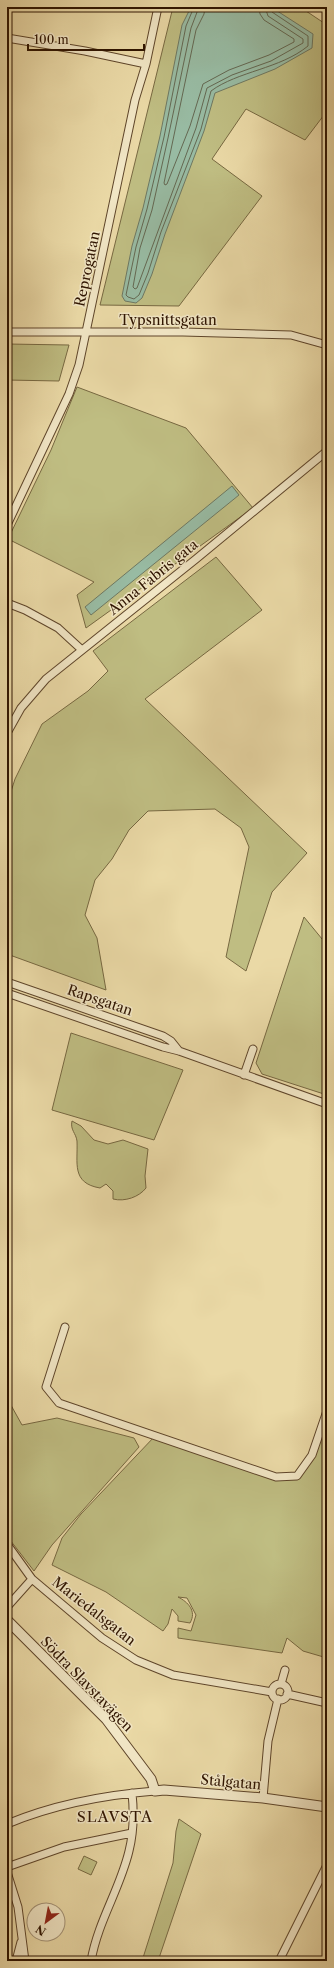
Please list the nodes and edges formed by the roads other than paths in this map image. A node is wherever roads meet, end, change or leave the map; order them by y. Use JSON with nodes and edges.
{"nodes":[{"id":1,"x":158,"y":7,"type":"edge"},
{"id":2,"x":7,"y":38,"type":"edge"},
{"id":3,"x":146,"y":64,"type":"junction"},
{"id":4,"x":7,"y":332,"type":"edge"},
{"id":5,"x":87,"y":332,"type":"junction"},
{"id":6,"x":327,"y":345,"type":"edge"},
{"id":7,"x":327,"y":451,"type":"edge"},
{"id":8,"x":7,"y":525,"type":"edge"},
{"id":9,"x":7,"y":603,"type":"edge"},
{"id":10,"x":82,"y":650,"type":"junction"},
{"id":11,"x":7,"y":733,"type":"edge"},
{"id":12,"x":7,"y":982,"type":"edge"},
{"id":13,"x":7,"y":993,"type":"edge"},
{"id":14,"x":253,"y":1049,"type":"dead end"},
{"id":15,"x":180,"y":1051,"type":"junction"},
{"id":16,"x":244,"y":1075,"type":"junction"},
{"id":17,"x":327,"y":1104,"type":"edge"},
{"id":18,"x":65,"y":1327,"type":"dead end"},
{"id":19,"x":327,"y":1411,"type":"edge"},
{"id":20,"x":9,"y":1547,"type":"dead end"},
{"id":21,"x":32,"y":1579,"type":"junction"},
{"id":22,"x":7,"y":1607,"type":"edge"},
{"id":23,"x":7,"y":1620,"type":"edge"},
{"id":24,"x":285,"y":1670,"type":"dead end"},
{"id":25,"x":281,"y":1684,"type":"junction"},
{"id":26,"x":272,"y":1692,"type":"junction"},
{"id":27,"x":287,"y":1694,"type":"junction"},
{"id":28,"x":278,"y":1699,"type":"junction"},
{"id":29,"x":327,"y":1703,"type":"edge"},
{"id":30,"x":155,"y":1790,"type":"junction"},
{"id":31,"x":132,"y":1793,"type":"junction"},
{"id":32,"x":263,"y":1798,"type":"junction"},
{"id":33,"x":327,"y":1806,"type":"edge"},
{"id":34,"x":7,"y":1824,"type":"edge"},
{"id":35,"x":132,"y":1833,"type":"junction"},
{"id":36,"x":327,"y":1865,"type":"edge"},
{"id":37,"x":7,"y":1867,"type":"edge"},
{"id":38,"x":7,"y":1872,"type":"edge"},
{"id":39,"x":11,"y":1892,"type":"edge"},
{"id":40,"x":22,"y":1940,"type":"junction"},
{"id":41,"x":16,"y":1961,"type":"edge"},
{"id":42,"x":25,"y":1961,"type":"edge"},
{"id":43,"x":91,"y":1961,"type":"edge"},
{"id":44,"x":279,"y":1961,"type":"edge"}],
"edges":[{"from":1,"to":3,"type":"street","name":"Reprogatan"},
{"from":2,"to":3,"type":"street"},
{"from":3,"to":5,"type":"street","name":"Reprogatan"},
{"from":4,"to":5,"type":"street","name":"Typsnittsgatan"},
{"from":5,"to":6,"type":"street","name":"Typsnittsgatan"},
{"from":5,"to":8,"type":"street","name":"Reprogatan"},
{"from":7,"to":10,"type":"street","name":"Anna Fabris gata"},
{"from":9,"to":10,"type":"street"},
{"from":10,"to":11,"type":"street","name":"Anna Fabris gata"},
{"from":12,"to":15,"type":"street","name":"Rapsgatan"},
{"from":13,"to":15,"type":"street","name":"Rapsgatan"},
{"from":14,"to":16,"type":"street"},
{"from":15,"to":16,"type":"street","name":"Rapsgatan"},
{"from":16,"to":17,"type":"street","name":"Rapsgatan"},
{"from":18,"to":19,"type":"street"},
{"from":20,"to":21,"type":"street","name":"Mariedalsgatan"},
{"from":21,"to":22,"type":"street"},
{"from":21,"to":26,"type":"street","name":"Mariedalsgatan"},
{"from":23,"to":30,"type":"street","name":"Södra Slavstavägen"},
{"from":24,"to":25,"type":"street"},
{"from":25,"to":26,"type":"street"},
{"from":25,"to":27,"type":"street"},
{"from":26,"to":28,"type":"street"},
{"from":27,"to":28,"type":"street"},
{"from":27,"to":29,"type":"street"},
{"from":28,"to":32,"type":"street"},
{"from":30,"to":31,"type":"street","name":"Stålgatan"},
{"from":30,"to":32,"type":"street","name":"Stålgatan"},
{"from":31,"to":34,"type":"street","name":"Stålgatan"},
{"from":31,"to":35,"type":"street"},
{"from":32,"to":33,"type":"street","name":"Stålgatan"},
{"from":35,"to":37,"type":"street"},
{"from":35,"to":43,"type":"street"},
{"from":36,"to":44,"type":"street"},
{"from":38,"to":39,"type":"street"},
{"from":39,"to":40,"type":"street"},
{"from":40,"to":41,"type":"street"},
{"from":40,"to":42,"type":"street"}]}
